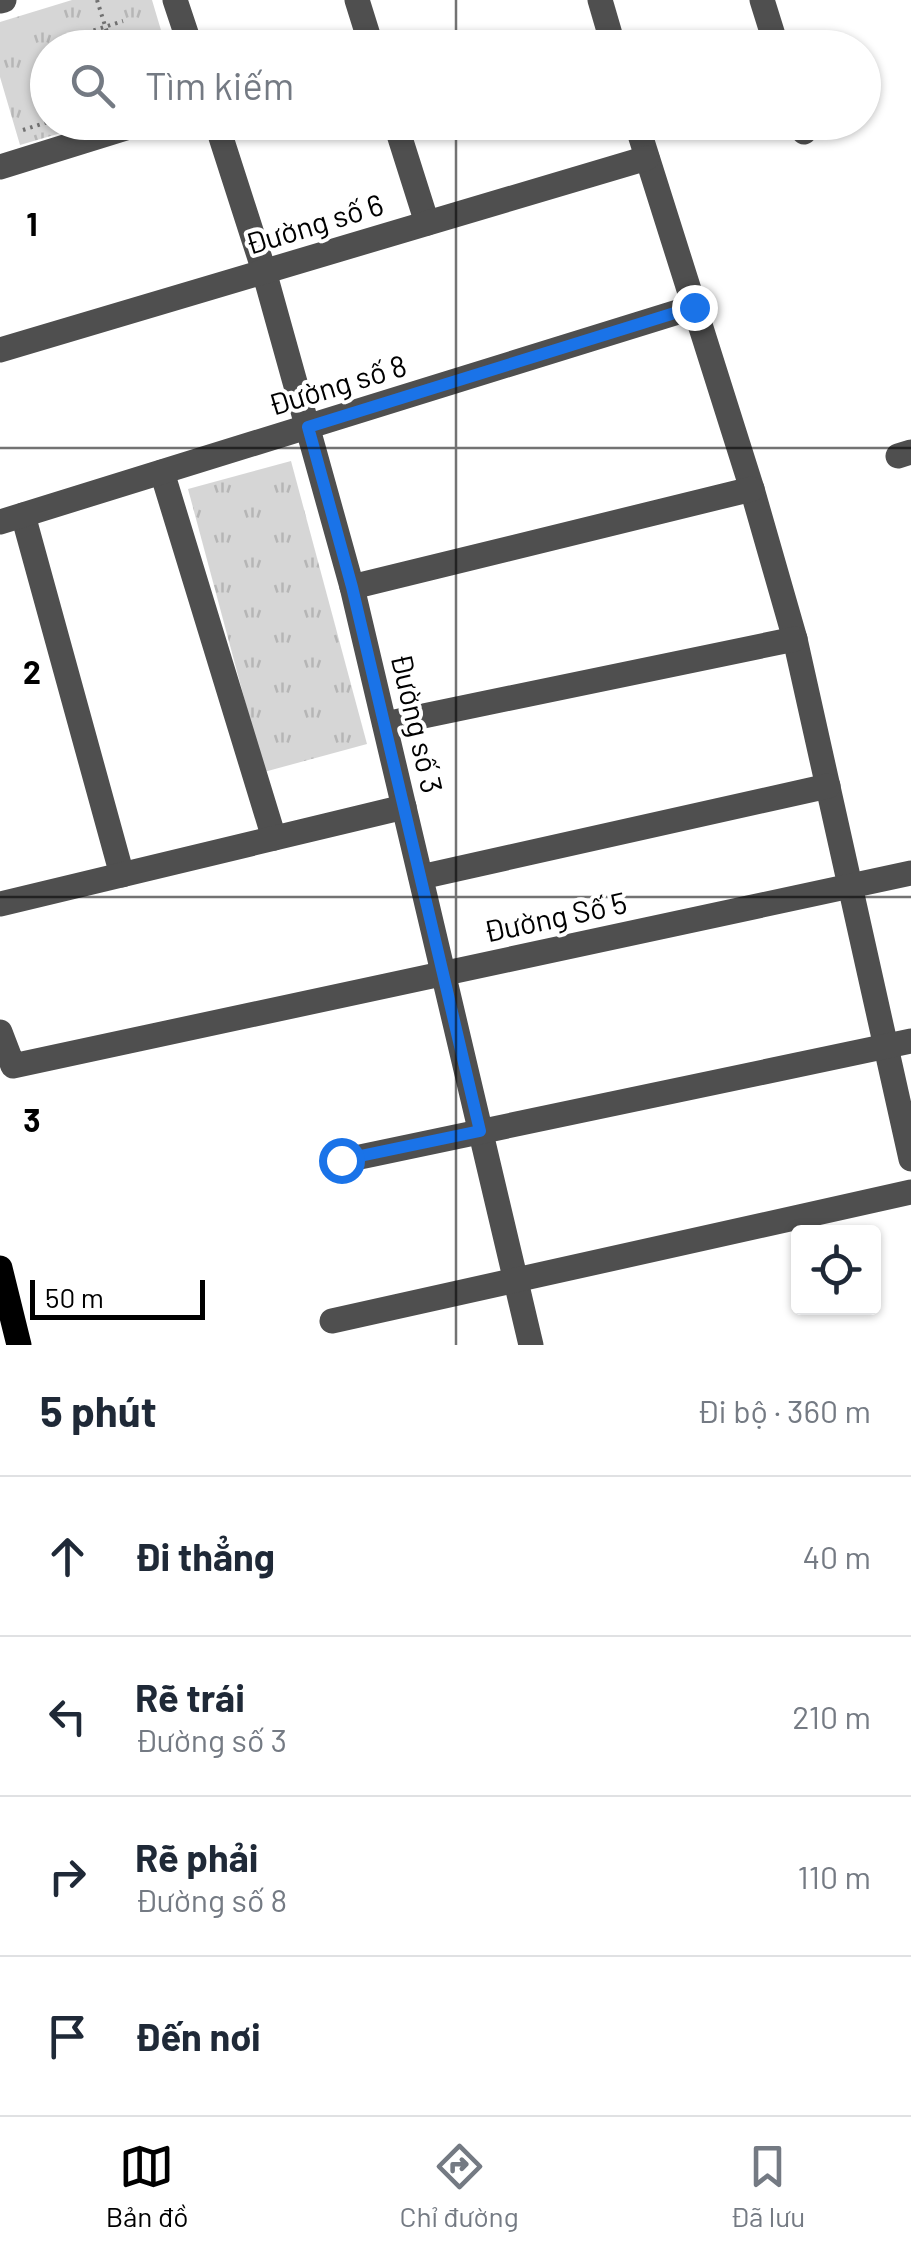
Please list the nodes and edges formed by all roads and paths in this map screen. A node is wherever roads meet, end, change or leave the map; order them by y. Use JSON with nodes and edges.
{"nodes":[{"id":1,"x":97,"y":0,"type":"edge"},
{"id":2,"x":175,"y":0,"type":"edge"},
{"id":3,"x":356,"y":0,"type":"edge"},
{"id":4,"x":600,"y":0,"type":"edge"},
{"id":5,"x":762,"y":0,"type":"edge"},
{"id":6,"x":123,"y":21,"type":"dead end"},
{"id":7,"x":105,"y":27,"type":"junction"},
{"id":8,"x":96,"y":30,"type":"edge"},
{"id":9,"x":106,"y":30,"type":"edge"},
{"id":10,"x":185,"y":30,"type":"edge"},
{"id":11,"x":366,"y":30,"type":"edge"},
{"id":12,"x":609,"y":30,"type":"edge"},
{"id":13,"x":771,"y":30,"type":"edge"},
{"id":14,"x":30,"y":128,"type":"edge"},
{"id":15,"x":23,"y":130,"type":"dead end"},
{"id":16,"x":87,"y":140,"type":"edge"},
{"id":17,"x":222,"y":140,"type":"edge"},
{"id":18,"x":401,"y":140,"type":"edge"},
{"id":19,"x":641,"y":140,"type":"edge"},
{"id":20,"x":646,"y":158,"type":"junction"},
{"id":21,"x":0,"y":167,"type":"edge"},
{"id":22,"x":427,"y":223,"type":"junction"},
{"id":23,"x":264,"y":271,"type":"junction"},
{"id":24,"x":694,"y":307,"type":"junction"},
{"id":25,"x":0,"y":350,"type":"edge"},
{"id":26,"x":308,"y":427,"type":"junction"},
{"id":27,"x":162,"y":472,"type":"junction"},
{"id":28,"x":752,"y":490,"type":"junction"},
{"id":29,"x":12,"y":518,"type":"edge"},
{"id":30,"x":352,"y":587,"type":"junction"},
{"id":31,"x":796,"y":638,"type":"junction"},
{"id":32,"x":384,"y":724,"type":"junction"},
{"id":33,"x":828,"y":786,"type":"junction"},
{"id":34,"x":404,"y":806,"type":"junction"},
{"id":35,"x":274,"y":838,"type":"junction"},
{"id":36,"x":911,"y":872,"type":"edge"},
{"id":37,"x":122,"y":875,"type":"junction"},
{"id":38,"x":421,"y":877,"type":"junction"},
{"id":39,"x":850,"y":886,"type":"junction"},
{"id":40,"x":0,"y":904,"type":"edge"},
{"id":41,"x":444,"y":974,"type":"junction"},
{"id":42,"x":0,"y":1032,"type":"edge"},
{"id":43,"x":898,"y":1044,"type":"edge"},
{"id":44,"x":480,"y":1131,"type":"junction"},
{"id":45,"x":911,"y":1159,"type":"edge"},
{"id":46,"x":341,"y":1160,"type":"dead end"},
{"id":47,"x":911,"y":1192,"type":"edge"},
{"id":48,"x":0,"y":1268,"type":"edge"},
{"id":49,"x":516,"y":1280,"type":"junction"},
{"id":50,"x":332,"y":1321,"type":"dead end"},
{"id":51,"x":20,"y":1345,"type":"edge"},
{"id":52,"x":531,"y":1345,"type":"edge"}],
"edges":[{"from":1,"to":7,"type":"path"},
{"from":2,"to":10,"type":"street"},
{"from":3,"to":11,"type":"street"},
{"from":4,"to":12,"type":"street"},
{"from":5,"to":13,"type":"street"},
{"from":6,"to":7,"type":"path"},
{"from":7,"to":8,"type":"path"},
{"from":7,"to":9,"type":"path"},
{"from":14,"to":15,"type":"path"},
{"from":16,"to":21,"type":"street"},
{"from":17,"to":23,"type":"street","name":"Đường số 3"},
{"from":18,"to":22,"type":"street"},
{"from":19,"to":20,"type":"street"},
{"from":20,"to":22,"type":"street","name":"Đường số 6"},
{"from":20,"to":24,"type":"street"},
{"from":22,"to":23,"type":"street","name":"Đường số 6"},
{"from":23,"to":25,"type":"street","name":"Đường số 6"},
{"from":23,"to":26,"type":"street","name":"Đường số 3"},
{"from":24,"to":26,"type":"street","name":"Đường số 8"},
{"from":24,"to":28,"type":"street"},
{"from":26,"to":27,"type":"street","name":"Đường số 8"},
{"from":26,"to":30,"type":"street","name":"Đường số 3"},
{"from":27,"to":29,"type":"street","name":"Đường số 8"},
{"from":27,"to":35,"type":"street"},
{"from":28,"to":30,"type":"street"},
{"from":28,"to":31,"type":"street"},
{"from":29,"to":37,"type":"street"},
{"from":30,"to":32,"type":"street","name":"Đường số 3"},
{"from":31,"to":32,"type":"street"},
{"from":31,"to":33,"type":"street"},
{"from":32,"to":34,"type":"street","name":"Đường số 3"},
{"from":33,"to":38,"type":"street"},
{"from":33,"to":39,"type":"street"},
{"from":34,"to":35,"type":"street"},
{"from":34,"to":38,"type":"street","name":"Đường số 3"},
{"from":35,"to":37,"type":"street"},
{"from":36,"to":39,"type":"street","name":"Đường Số 5"},
{"from":37,"to":40,"type":"street"},
{"from":38,"to":41,"type":"street","name":"Đường số 3"},
{"from":39,"to":41,"type":"street","name":"Đường Số 5"},
{"from":39,"to":43,"type":"street"},
{"from":41,"to":42,"type":"street","name":"Đường Số 5"},
{"from":41,"to":44,"type":"street","name":"Đường số 3"},
{"from":43,"to":44,"type":"street"},
{"from":43,"to":45,"type":"street"},
{"from":44,"to":46,"type":"street"},
{"from":44,"to":49,"type":"street","name":"Đường số 3"},
{"from":47,"to":49,"type":"street"},
{"from":48,"to":51,"type":"main road"},
{"from":49,"to":50,"type":"street"},
{"from":49,"to":52,"type":"street","name":"Đường số 3"}]}
